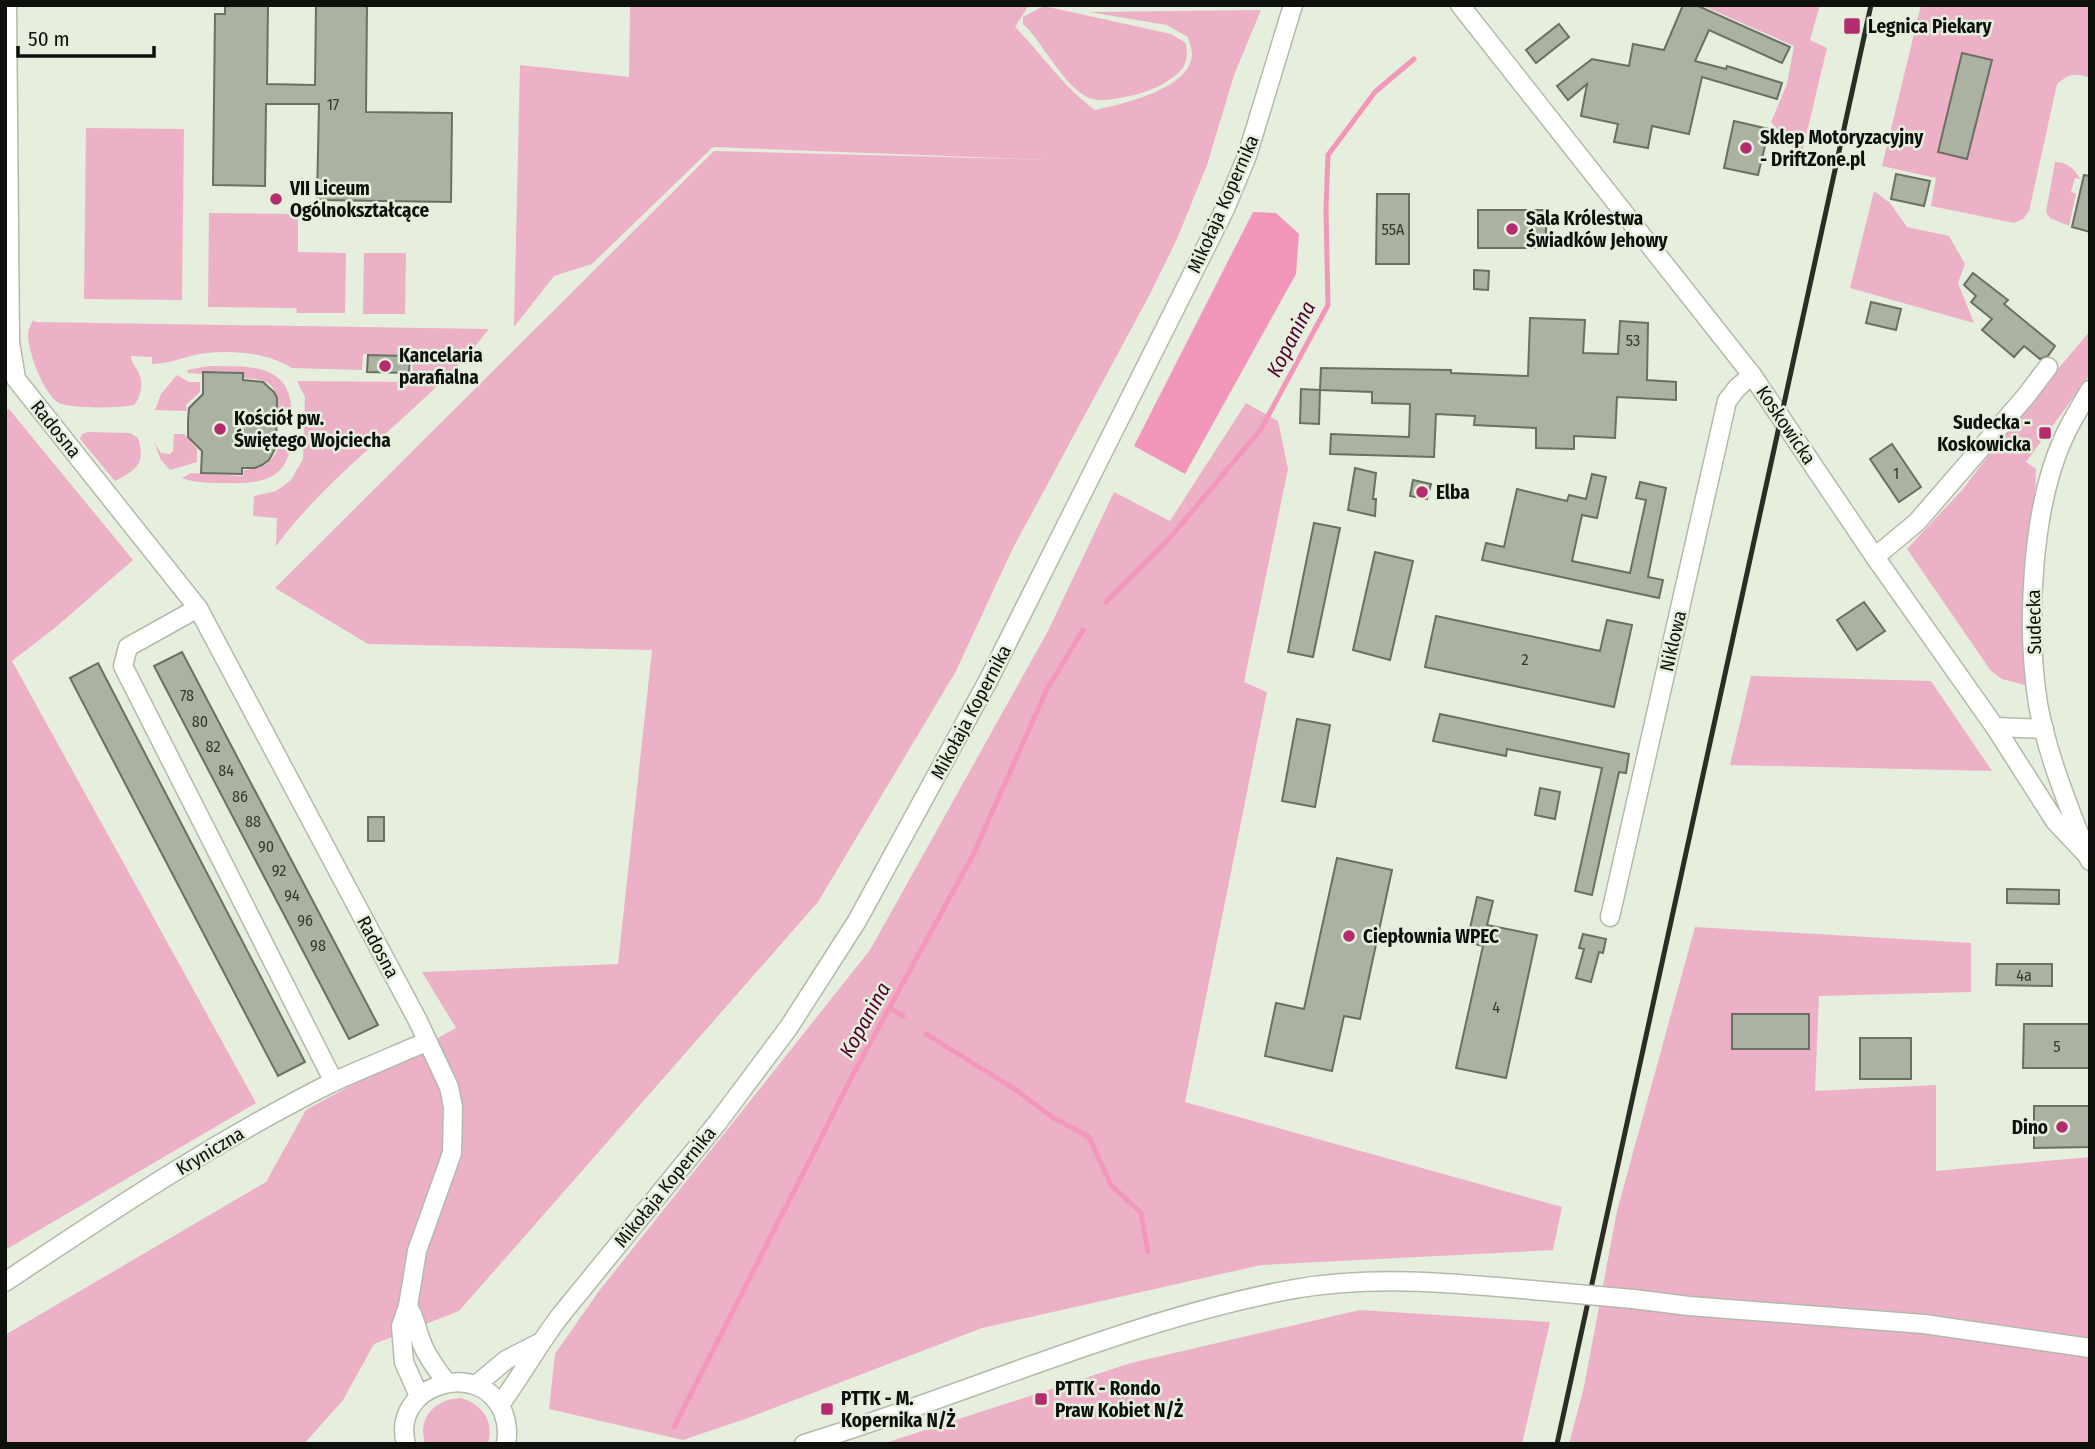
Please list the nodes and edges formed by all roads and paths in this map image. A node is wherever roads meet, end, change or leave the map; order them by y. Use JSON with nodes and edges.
{"nodes":[{"id":1,"x":7,"y":5,"type":"edge"},
{"id":2,"x":1460,"y":5,"type":"edge"},
{"id":3,"x":1294,"y":9,"type":"edge"},
{"id":4,"x":6,"y":62,"type":"edge"},
{"id":5,"x":2048,"y":367,"type":"dead end"},
{"id":6,"x":1752,"y":375,"type":"junction"},
{"id":7,"x":10,"y":383,"type":"edge"},
{"id":8,"x":2090,"y":390,"type":"edge"},
{"id":9,"x":1875,"y":557,"type":"junction"},
{"id":10,"x":198,"y":608,"type":"junction"},
{"id":11,"x":1994,"y":727,"type":"junction"},
{"id":12,"x":2044,"y":729,"type":"junction"},
{"id":13,"x":2089,"y":857,"type":"edge"},
{"id":14,"x":1610,"y":916,"type":"dead end"},
{"id":15,"x":426,"y":1042,"type":"junction"},
{"id":16,"x":334,"y":1082,"type":"junction"},
{"id":17,"x":5,"y":1282,"type":"edge"},
{"id":18,"x":408,"y":1307,"type":"junction"},
{"id":19,"x":539,"y":1343,"type":"junction"},
{"id":20,"x":2090,"y":1348,"type":"edge"},
{"id":21,"x":446,"y":1382,"type":"junction"},
{"id":22,"x":476,"y":1385,"type":"junction"},
{"id":23,"x":419,"y":1396,"type":"junction"},
{"id":24,"x":500,"y":1405,"type":"junction"},
{"id":25,"x":403,"y":1442,"type":"edge"},
{"id":26,"x":511,"y":1442,"type":"edge"},
{"id":27,"x":804,"y":1444,"type":"edge"}],
"edges":[{"from":1,"to":4,"type":"street","name":"Radosna"},
{"from":2,"to":6,"type":"street","name":"Koskowicka"},
{"from":3,"to":19,"type":"street","name":"Mikołaja Kopernika"},
{"from":4,"to":7,"type":"street","name":"Radosna"},
{"from":5,"to":9,"type":"street"},
{"from":6,"to":9,"type":"street","name":"Koskowicka"},
{"from":6,"to":14,"type":"street","name":"Niklowa"},
{"from":7,"to":10,"type":"street","name":"Radosna"},
{"from":8,"to":12,"type":"street","name":"Sudecka"},
{"from":9,"to":11,"type":"street","name":"Koskowicka"},
{"from":10,"to":15,"type":"street","name":"Radosna"},
{"from":10,"to":16,"type":"street"},
{"from":11,"to":12,"type":"street"},
{"from":11,"to":13,"type":"street","name":"Koskowicka"},
{"from":12,"to":13,"type":"street","name":"Sudecka"},
{"from":15,"to":16,"type":"street","name":"Kryniczna"},
{"from":15,"to":18,"type":"street","name":"Radosna"},
{"from":16,"to":17,"type":"street","name":"Kryniczna"},
{"from":18,"to":21,"type":"street","name":"Radosna"},
{"from":18,"to":23,"type":"street","name":"Radosna"},
{"from":19,"to":22,"type":"street","name":"Mikołaja Kopernika"},
{"from":19,"to":24,"type":"street","name":"Mikołaja Kopernika"},
{"from":20,"to":27,"type":"street","bridge":true},
{"from":21,"to":22,"type":"street"},
{"from":21,"to":23,"type":"street"},
{"from":22,"to":24,"type":"street"},
{"from":23,"to":25,"type":"street"},
{"from":24,"to":26,"type":"street"}]}
